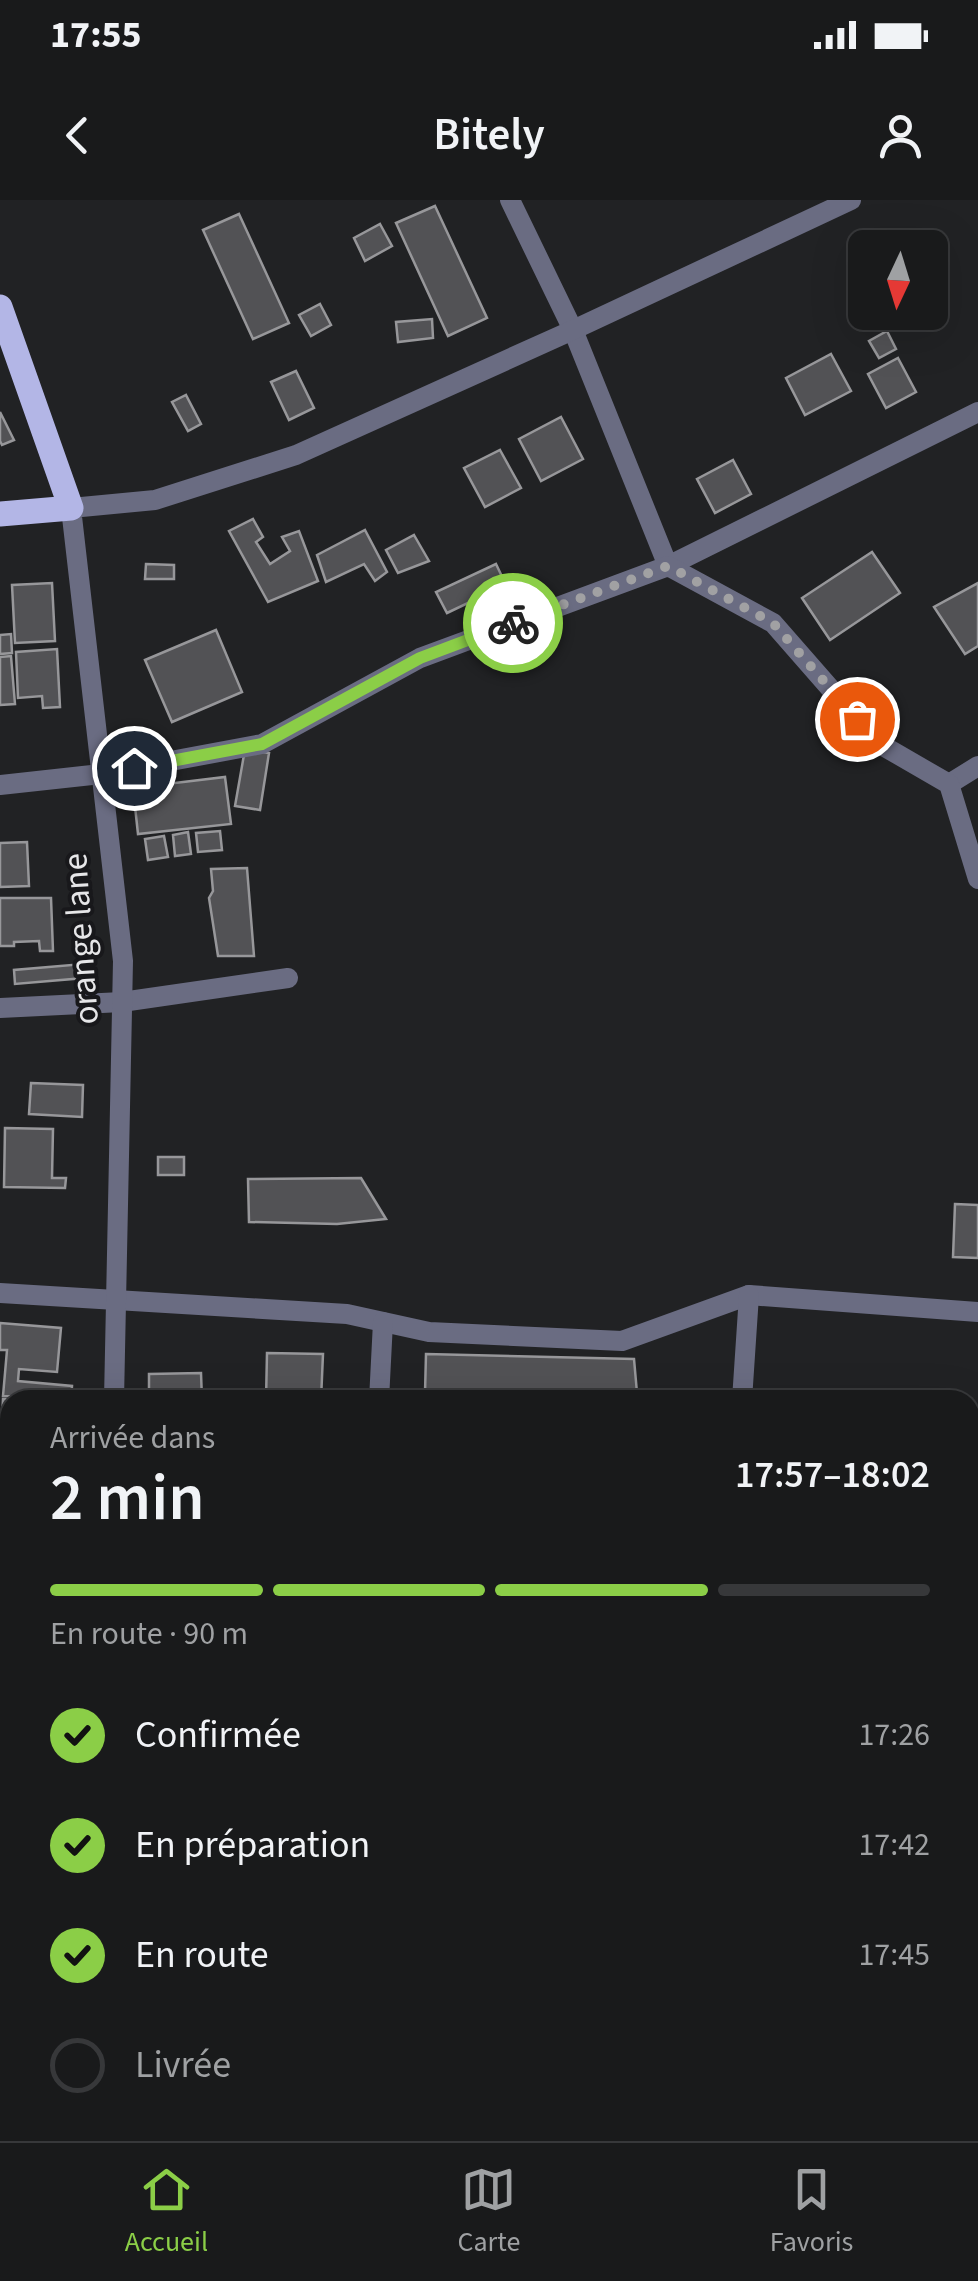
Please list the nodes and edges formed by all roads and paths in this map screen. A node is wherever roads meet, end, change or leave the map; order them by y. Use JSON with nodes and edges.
{"nodes":[{"id":1,"x":510,"y":200,"type":"edge"},
{"id":2,"x":851,"y":200,"type":"edge"},
{"id":3,"x":0,"y":307,"type":"edge"},
{"id":4,"x":573,"y":330,"type":"junction"},
{"id":5,"x":978,"y":412,"type":"edge"},
{"id":6,"x":71,"y":508,"type":"junction"},
{"id":7,"x":0,"y":514,"type":"edge"},
{"id":8,"x":668,"y":566,"type":"junction"},
{"id":9,"x":978,"y":766,"type":"edge"},
{"id":10,"x":102,"y":774,"type":"junction"},
{"id":11,"x":949,"y":784,"type":"junction"},
{"id":12,"x":0,"y":785,"type":"edge"},
{"id":13,"x":978,"y":879,"type":"edge"},
{"id":14,"x":288,"y":978,"type":"dead end"},
{"id":15,"x":122,"y":1002,"type":"junction"},
{"id":16,"x":0,"y":1008,"type":"edge"},
{"id":17,"x":0,"y":1293,"type":"edge"},
{"id":18,"x":750,"y":1295,"type":"junction"},
{"id":19,"x":118,"y":1300,"type":"junction"},
{"id":20,"x":978,"y":1312,"type":"edge"},
{"id":21,"x":383,"y":1322,"type":"junction"},
{"id":22,"x":114,"y":1390,"type":"edge"},
{"id":23,"x":380,"y":1390,"type":"edge"},
{"id":24,"x":743,"y":1390,"type":"edge"}],
"edges":[{"from":1,"to":4,"type":"street"},
{"from":2,"to":4,"type":"street"},
{"from":3,"to":6,"type":"main road","name":"orange lane"},
{"from":4,"to":6,"type":"street"},
{"from":4,"to":8,"type":"street"},
{"from":5,"to":8,"type":"street"},
{"from":6,"to":7,"type":"main road"},
{"from":6,"to":10,"type":"street","name":"orange lane"},
{"from":8,"to":10,"type":"street"},
{"from":8,"to":11,"type":"street"},
{"from":9,"to":11,"type":"street"},
{"from":10,"to":12,"type":"street"},
{"from":10,"to":15,"type":"street","name":"orange lane"},
{"from":11,"to":13,"type":"street"},
{"from":14,"to":15,"type":"street"},
{"from":15,"to":16,"type":"street"},
{"from":15,"to":19,"type":"street","name":"orange lane"},
{"from":17,"to":19,"type":"street"},
{"from":18,"to":20,"type":"street"},
{"from":18,"to":21,"type":"street"},
{"from":18,"to":24,"type":"street"},
{"from":19,"to":21,"type":"street"},
{"from":19,"to":22,"type":"street","name":"orange lane"},
{"from":21,"to":23,"type":"street"}]}
